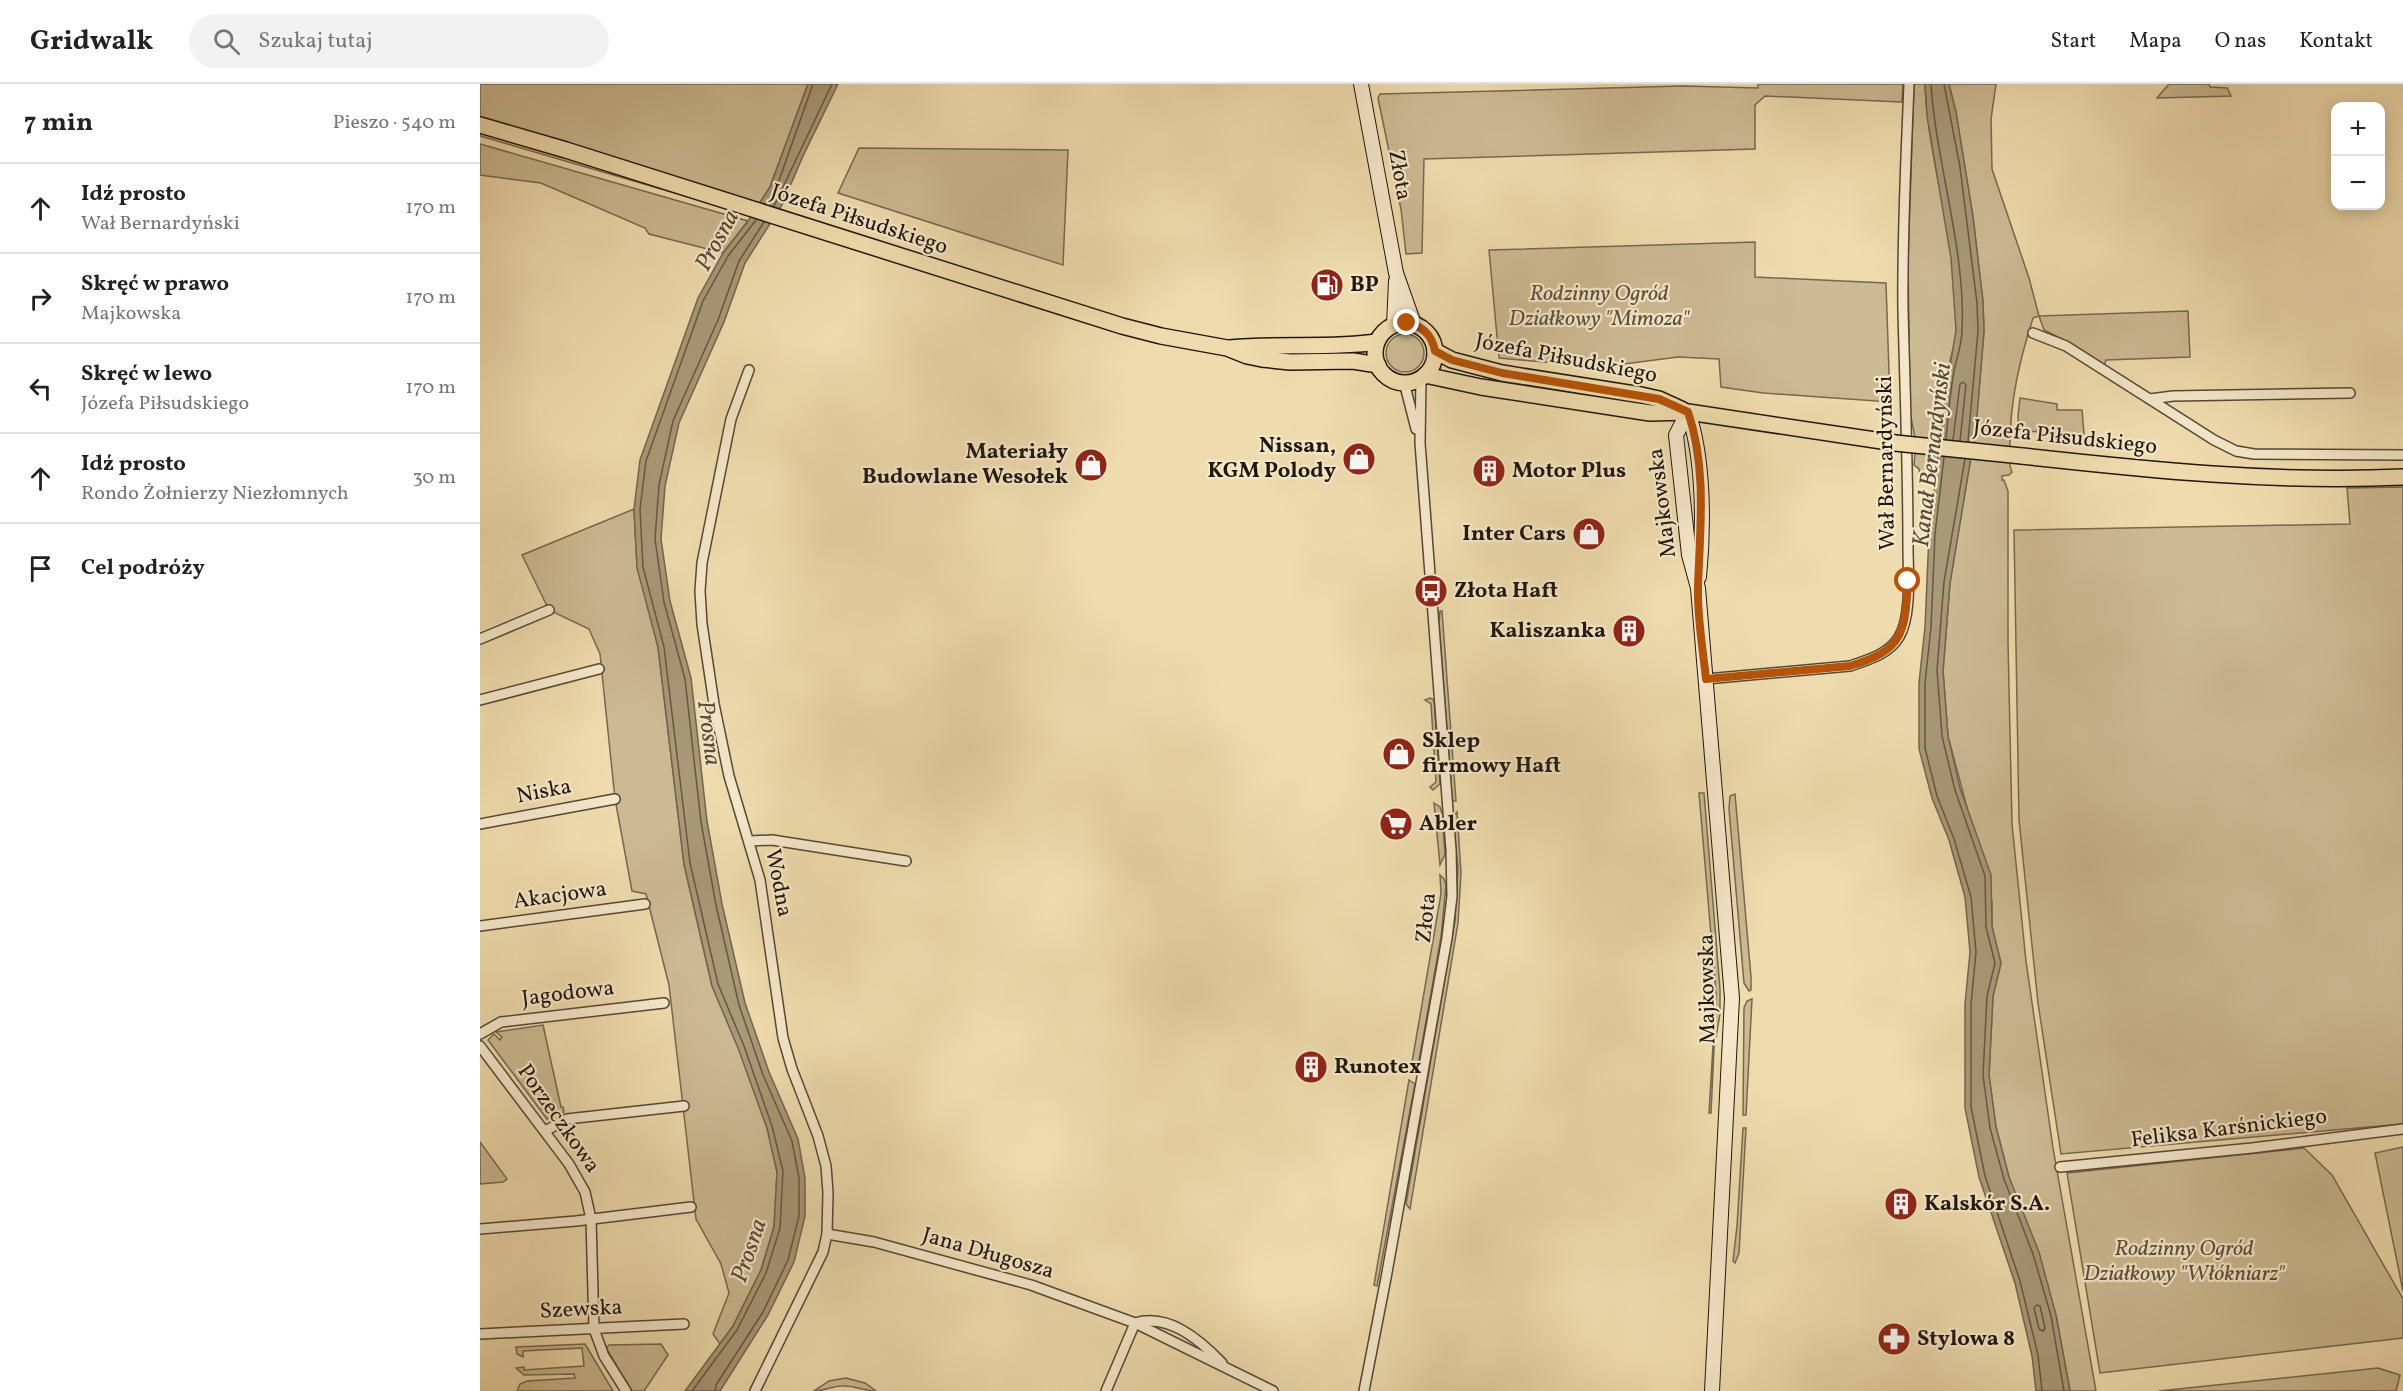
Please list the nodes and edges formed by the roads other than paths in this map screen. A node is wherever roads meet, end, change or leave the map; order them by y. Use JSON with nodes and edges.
{"nodes":[{"id":1,"x":1361,"y":84,"type":"edge"},
{"id":2,"x":1909,"y":84,"type":"edge"},
{"id":3,"x":480,"y":124,"type":"edge"},
{"id":4,"x":1396,"y":273,"type":"junction"},
{"id":5,"x":1414,"y":324,"type":"junction"},
{"id":6,"x":1394,"y":325,"type":"junction"},
{"id":7,"x":2033,"y":333,"type":"dead end"},
{"id":8,"x":1377,"y":342,"type":"junction"},
{"id":9,"x":1227,"y":348,"type":"junction"},
{"id":10,"x":1435,"y":351,"type":"junction"},
{"id":11,"x":1378,"y":365,"type":"junction"},
{"id":12,"x":749,"y":369,"type":"dead end"},
{"id":13,"x":1423,"y":376,"type":"junction"},
{"id":14,"x":1404,"y":382,"type":"junction"},
{"id":15,"x":2350,"y":393,"type":"dead end"},
{"id":16,"x":2150,"y":399,"type":"junction"},
{"id":17,"x":1688,"y":412,"type":"junction"},
{"id":18,"x":1420,"y":443,"type":"junction"},
{"id":19,"x":2403,"y":455,"type":"edge"},
{"id":20,"x":2403,"y":477,"type":"edge"},
{"id":21,"x":1698,"y":588,"type":"junction"},
{"id":22,"x":549,"y":610,"type":"dead end"},
{"id":23,"x":480,"y":639,"type":"edge"},
{"id":24,"x":599,"y":669,"type":"dead end"},
{"id":25,"x":1706,"y":679,"type":"junction"},
{"id":26,"x":480,"y":700,"type":"edge"},
{"id":27,"x":615,"y":799,"type":"dead end"},
{"id":28,"x":480,"y":824,"type":"edge"},
{"id":29,"x":750,"y":842,"type":"junction"},
{"id":30,"x":906,"y":861,"type":"dead end"},
{"id":31,"x":645,"y":904,"type":"dead end"},
{"id":32,"x":480,"y":926,"type":"edge"},
{"id":33,"x":664,"y":1003,"type":"dead end"},
{"id":34,"x":480,"y":1034,"type":"edge"},
{"id":35,"x":480,"y":1046,"type":"edge"},
{"id":36,"x":684,"y":1107,"type":"dead end"},
{"id":37,"x":2403,"y":1129,"type":"edge"},
{"id":38,"x":545,"y":1131,"type":"junction"},
{"id":39,"x":2060,"y":1167,"type":"dead end"},
{"id":40,"x":691,"y":1207,"type":"dead end"},
{"id":41,"x":591,"y":1219,"type":"junction"},
{"id":42,"x":480,"y":1229,"type":"edge"},
{"id":43,"x":827,"y":1234,"type":"junction"},
{"id":44,"x":1135,"y":1323,"type":"junction"},
{"id":45,"x":684,"y":1324,"type":"dead end"},
{"id":46,"x":594,"y":1329,"type":"junction"},
{"id":47,"x":480,"y":1334,"type":"edge"},
{"id":48,"x":626,"y":1391,"type":"edge"},
{"id":49,"x":755,"y":1391,"type":"edge"},
{"id":50,"x":1106,"y":1391,"type":"edge"},
{"id":51,"x":1273,"y":1391,"type":"edge"},
{"id":52,"x":1364,"y":1391,"type":"edge"},
{"id":53,"x":1712,"y":1391,"type":"edge"}],
"edges":[{"from":1,"to":4,"type":"main road","name":"Złota"},
{"from":2,"to":25,"type":"street","name":"Wał Bernardyński"},
{"from":3,"to":9,"type":"main road","name":"Józefa Piłsudskiego"},
{"from":4,"to":5,"type":"main road","name":"Złota"},
{"from":4,"to":6,"type":"main road","name":"Złota"},
{"from":5,"to":6,"type":"main road"},
{"from":5,"to":10,"type":"main road"},
{"from":6,"to":8,"type":"main road"},
{"from":7,"to":16,"type":"street"},
{"from":8,"to":9,"type":"main road","name":"Józefa Piłsudskiego"},
{"from":8,"to":11,"type":"main road"},
{"from":9,"to":11,"type":"main road","name":"Józefa Piłsudskiego"},
{"from":10,"to":13,"type":"main road"},
{"from":10,"to":17,"type":"main road","name":"Józefa Piłsudskiego"},
{"from":11,"to":14,"type":"main road"},
{"from":12,"to":29,"type":"street","name":"Wodna"},
{"from":13,"to":14,"type":"main road"},
{"from":13,"to":17,"type":"main road","name":"Józefa Piłsudskiego"},
{"from":13,"to":18,"type":"street","name":"Złota"},
{"from":14,"to":18,"type":"street","name":"Złota"},
{"from":15,"to":16,"type":"street"},
{"from":16,"to":19,"type":"street"},
{"from":17,"to":20,"type":"main road","name":"Józefa Piłsudskiego","bridge":true},
{"from":17,"to":21,"type":"main road","name":"Majkowska"},
{"from":17,"to":21,"type":"main road","name":"Majkowska"},
{"from":18,"to":52,"type":"street","name":"Złota"},
{"from":21,"to":25,"type":"main road","name":"Majkowska"},
{"from":22,"to":23,"type":"street"},
{"from":24,"to":26,"type":"street"},
{"from":25,"to":53,"type":"main road","name":"Majkowska"},
{"from":27,"to":28,"type":"street","name":"Niska"},
{"from":29,"to":30,"type":"street"},
{"from":29,"to":43,"type":"street","name":"Wodna"},
{"from":31,"to":32,"type":"street","name":"Akacjowa"},
{"from":33,"to":34,"type":"street","name":"Jagodowa"},
{"from":35,"to":38,"type":"street","name":"Porzeczkowa"},
{"from":36,"to":38,"type":"street"},
{"from":37,"to":39,"type":"street","name":"Feliksa Karśnickiego"},
{"from":38,"to":41,"type":"street","name":"Porzeczkowa"},
{"from":40,"to":41,"type":"street"},
{"from":41,"to":42,"type":"street"},
{"from":41,"to":46,"type":"street","name":"Porzeczkowa"},
{"from":43,"to":44,"type":"street","name":"Jana Długosza"},
{"from":43,"to":49,"type":"street","name":"Wodna"},
{"from":44,"to":50,"type":"street"},
{"from":44,"to":51,"type":"street","name":"Jana Długosza"},
{"from":45,"to":46,"type":"street","name":"Szewska"},
{"from":46,"to":47,"type":"street","name":"Szewska"},
{"from":46,"to":48,"type":"street","name":"Porzeczkowa"}]}
